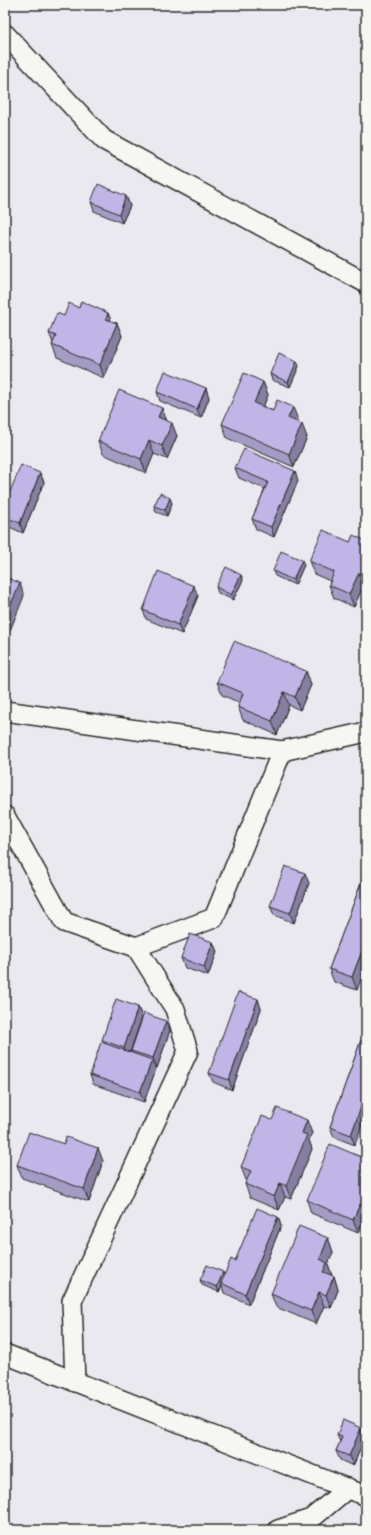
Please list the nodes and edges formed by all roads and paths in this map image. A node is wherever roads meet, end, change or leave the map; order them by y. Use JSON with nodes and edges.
{"nodes":[{"id":1,"x":5,"y":34,"type":"edge"},
{"id":2,"x":366,"y":283,"type":"edge"},
{"id":3,"x":5,"y":711,"type":"edge"},
{"id":4,"x":366,"y":732,"type":"edge"},
{"id":5,"x":282,"y":751,"type":"junction"},
{"id":6,"x":5,"y":816,"type":"edge"},
{"id":7,"x":136,"y":947,"type":"junction"},
{"id":8,"x":5,"y":1354,"type":"edge"},
{"id":9,"x":75,"y":1382,"type":"junction"},
{"id":10,"x":348,"y":1488,"type":"junction"},
{"id":11,"x":366,"y":1496,"type":"edge"},
{"id":12,"x":278,"y":1530,"type":"edge"}],
"edges":[{"from":1,"to":2,"type":"street"},
{"from":3,"to":5,"type":"street"},
{"from":4,"to":5,"type":"street"},
{"from":5,"to":7,"type":"street"},
{"from":6,"to":7,"type":"street"},
{"from":7,"to":9,"type":"street"},
{"from":8,"to":9,"type":"street"},
{"from":9,"to":10,"type":"street"},
{"from":10,"to":11,"type":"street"},
{"from":10,"to":12,"type":"street"}]}
